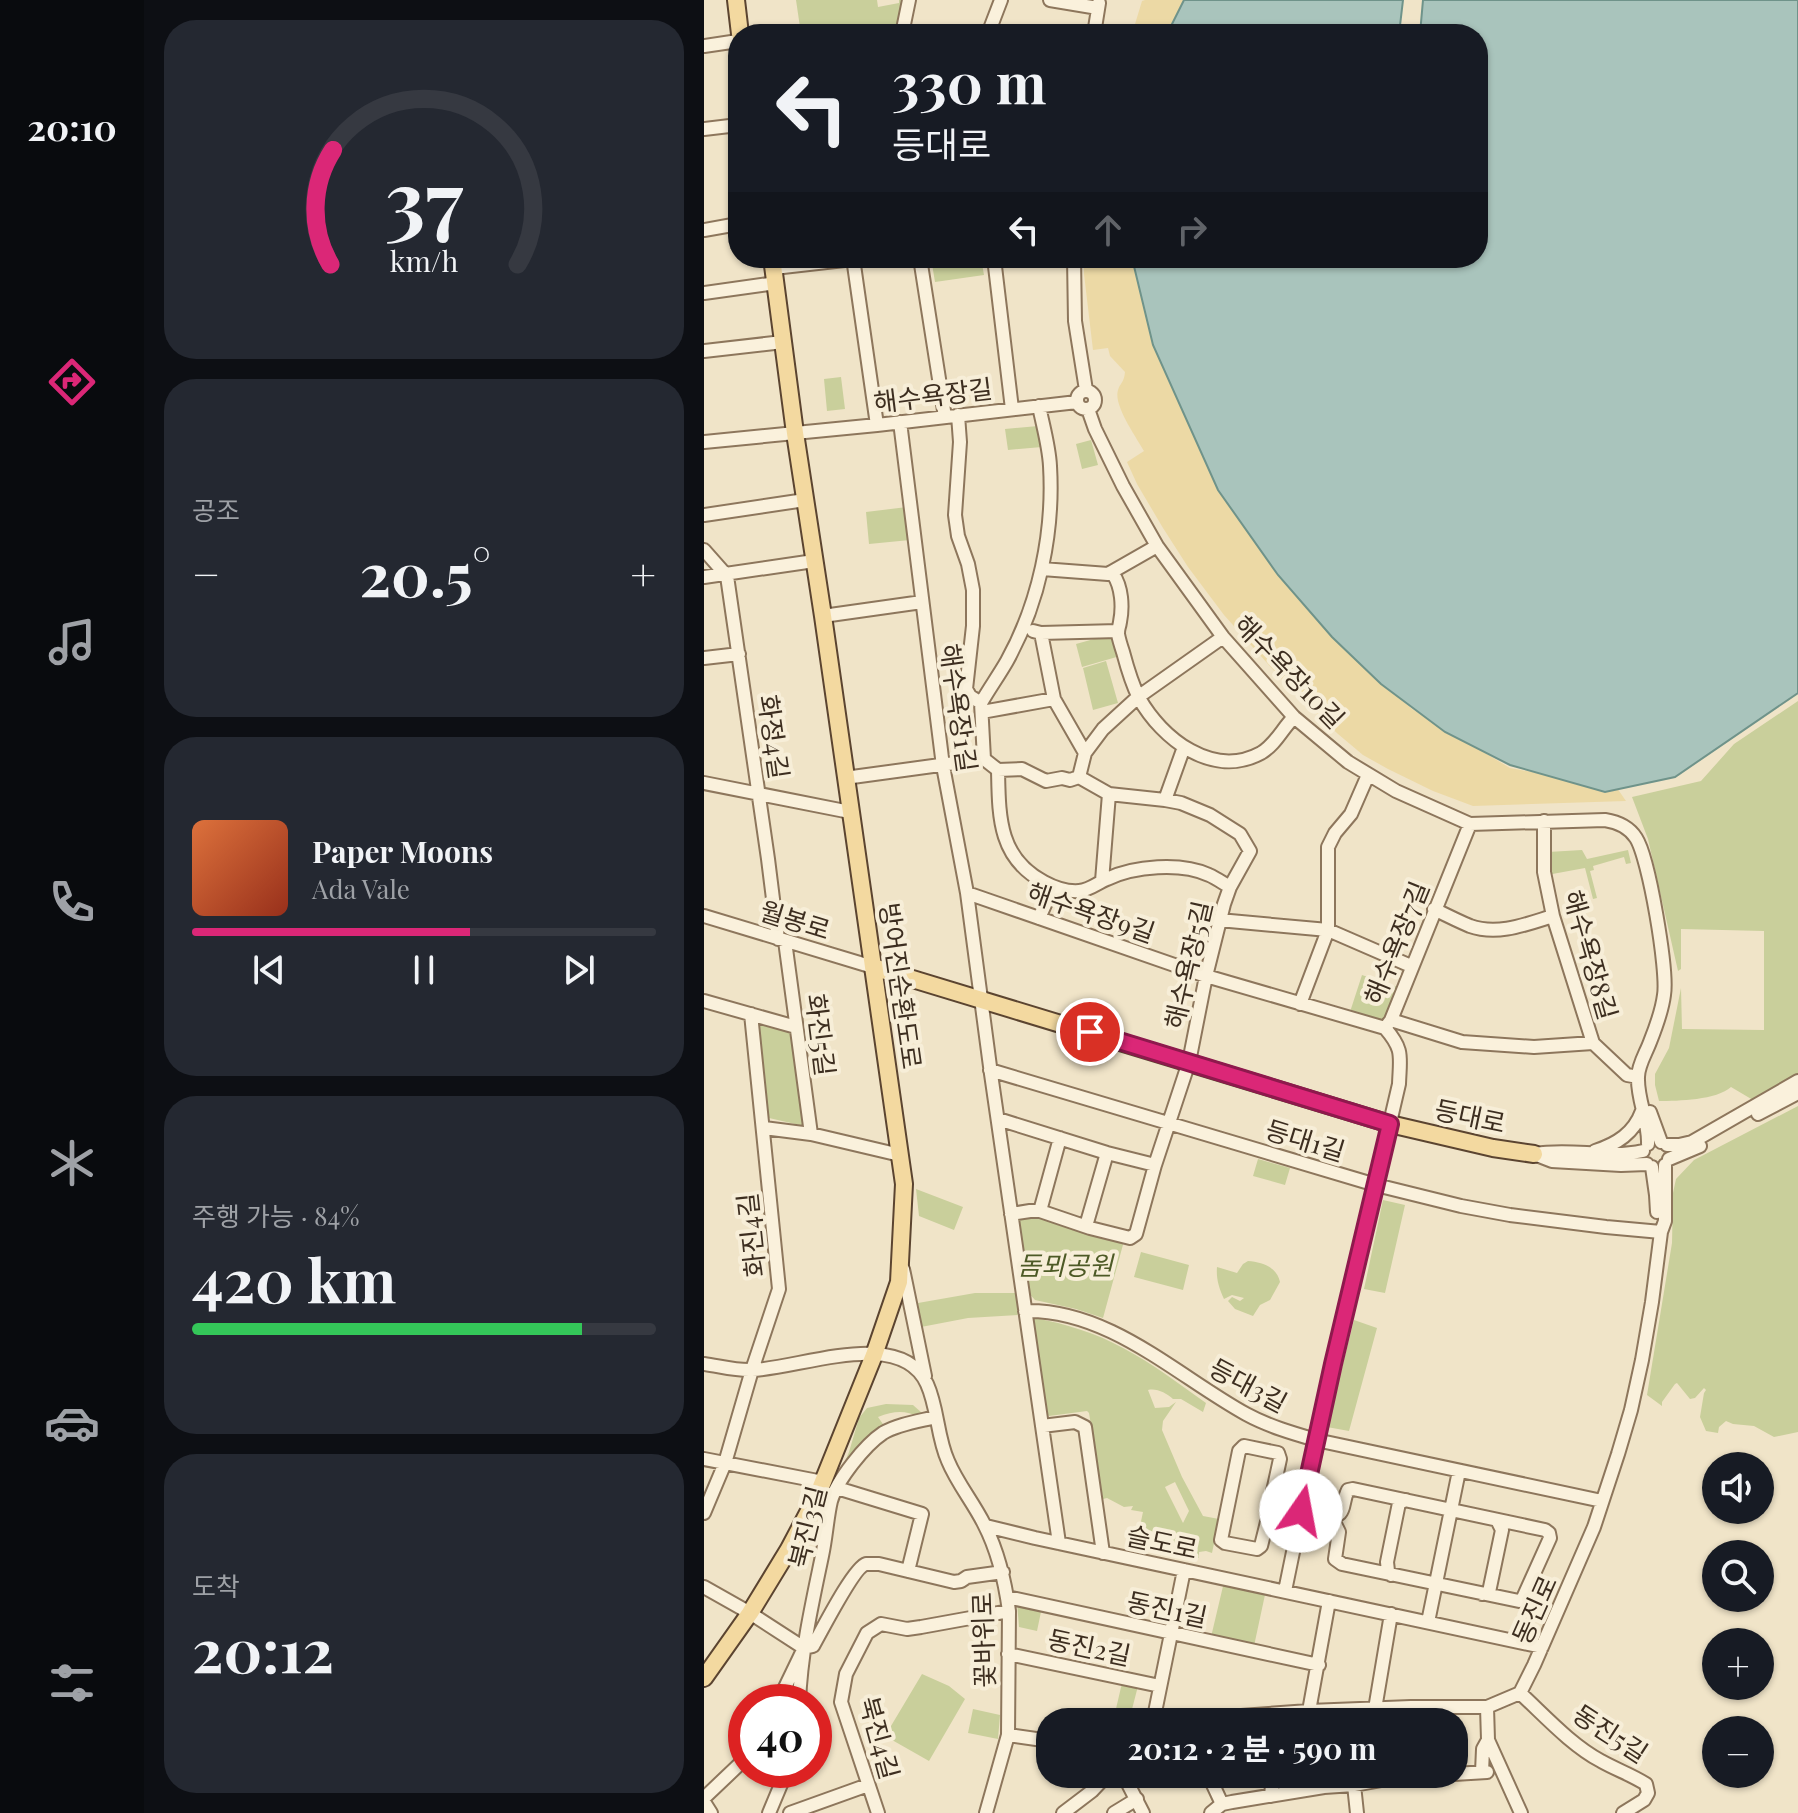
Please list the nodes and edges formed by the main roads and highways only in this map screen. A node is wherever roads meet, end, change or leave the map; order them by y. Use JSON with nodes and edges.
{"nodes":[{"id":1,"x":736,"y":0,"type":"edge"},
{"id":2,"x":739,"y":24,"type":"edge"},
{"id":3,"x":774,"y":270,"type":"edge"},
{"id":4,"x":873,"y":967,"type":"junction"},
{"id":5,"x":1534,"y":1154,"type":"road end"},
{"id":6,"x":704,"y":1678,"type":"edge"}],
"edges":[{"from":1,"to":2,"type":"main road"},
{"from":3,"to":4,"type":"main road","name":"방어진순환도로"},
{"from":4,"to":5,"type":"main road","name":"등대로"},
{"from":4,"to":6,"type":"main road","name":"방어진순환도로"}]}
